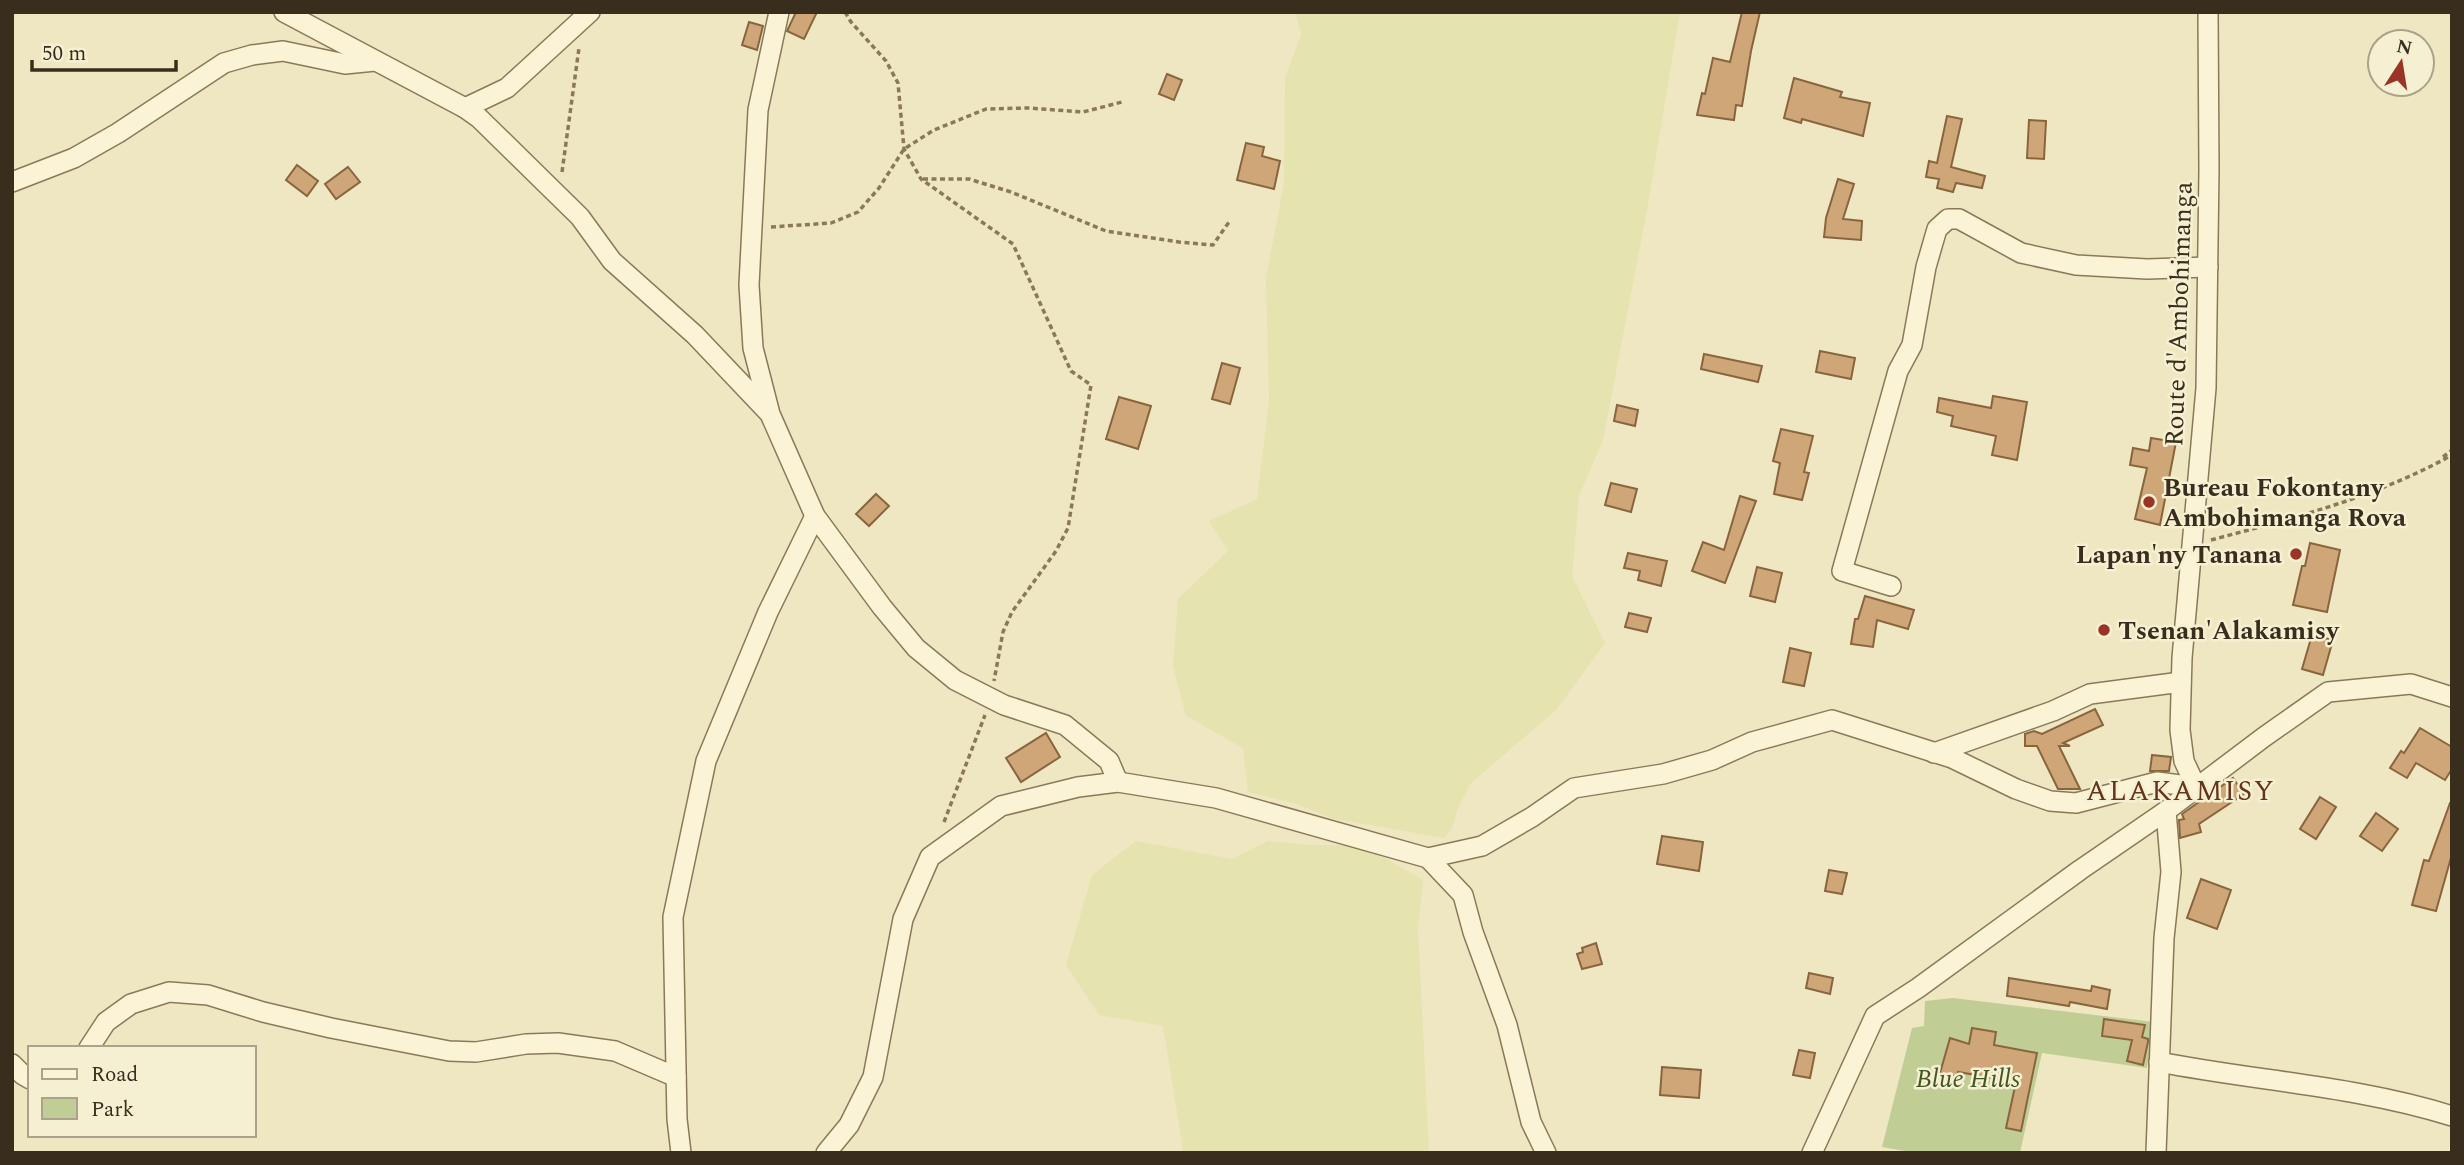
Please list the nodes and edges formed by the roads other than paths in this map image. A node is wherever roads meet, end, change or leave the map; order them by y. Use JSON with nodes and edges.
{"nodes":[{"id":1,"x":284,"y":12,"type":"edge"},
{"id":2,"x":590,"y":12,"type":"edge"},
{"id":3,"x":779,"y":12,"type":"edge"},
{"id":4,"x":2208,"y":12,"type":"edge"},
{"id":5,"x":375,"y":61,"type":"junction"},
{"id":6,"x":465,"y":108,"type":"junction"},
{"id":7,"x":12,"y":182,"type":"edge"},
{"id":8,"x":2208,"y":267,"type":"junction"},
{"id":9,"x":770,"y":414,"type":"junction"},
{"id":10,"x":815,"y":516,"type":"junction"},
{"id":11,"x":1891,"y":586,"type":"dead end"},
{"id":12,"x":2181,"y":682,"type":"junction"},
{"id":13,"x":2452,"y":698,"type":"edge"},
{"id":14,"x":1934,"y":753,"type":"junction"},
{"id":15,"x":1118,"y":782,"type":"junction"},
{"id":16,"x":2196,"y":787,"type":"junction"},
{"id":17,"x":2165,"y":811,"type":"junction"},
{"id":18,"x":1428,"y":858,"type":"junction"},
{"id":19,"x":90,"y":1046,"type":"edge"},
{"id":20,"x":2159,"y":1062,"type":"junction"},
{"id":21,"x":12,"y":1064,"type":"edge"},
{"id":22,"x":676,"y":1077,"type":"junction"},
{"id":23,"x":28,"y":1078,"type":"edge"},
{"id":24,"x":2452,"y":1116,"type":"edge"},
{"id":25,"x":681,"y":1153,"type":"edge"},
{"id":26,"x":826,"y":1153,"type":"edge"},
{"id":27,"x":1546,"y":1153,"type":"edge"},
{"id":28,"x":1812,"y":1153,"type":"edge"},
{"id":29,"x":2156,"y":1153,"type":"edge"}],
"edges":[{"from":1,"to":5,"type":"street"},
{"from":2,"to":6,"type":"street"},
{"from":3,"to":9,"type":"street"},
{"from":4,"to":8,"type":"street","name":"Route d'Ambohimanga"},
{"from":5,"to":6,"type":"street"},
{"from":5,"to":7,"type":"street"},
{"from":6,"to":9,"type":"street"},
{"from":8,"to":11,"type":"street"},
{"from":8,"to":12,"type":"street","name":"Route d'Ambohimanga"},
{"from":9,"to":10,"type":"street"},
{"from":10,"to":15,"type":"street"},
{"from":10,"to":22,"type":"street"},
{"from":12,"to":14,"type":"street"},
{"from":12,"to":16,"type":"street","name":"Route d'Ambohimanga"},
{"from":13,"to":16,"type":"street"},
{"from":14,"to":16,"type":"street"},
{"from":14,"to":18,"type":"street"},
{"from":15,"to":18,"type":"street"},
{"from":15,"to":26,"type":"street"},
{"from":16,"to":17,"type":"street"},
{"from":17,"to":20,"type":"street"},
{"from":17,"to":28,"type":"street"},
{"from":18,"to":27,"type":"street"},
{"from":19,"to":22,"type":"street"},
{"from":20,"to":24,"type":"street"},
{"from":20,"to":29,"type":"street"},
{"from":21,"to":23,"type":"street"},
{"from":22,"to":25,"type":"street"}]}
